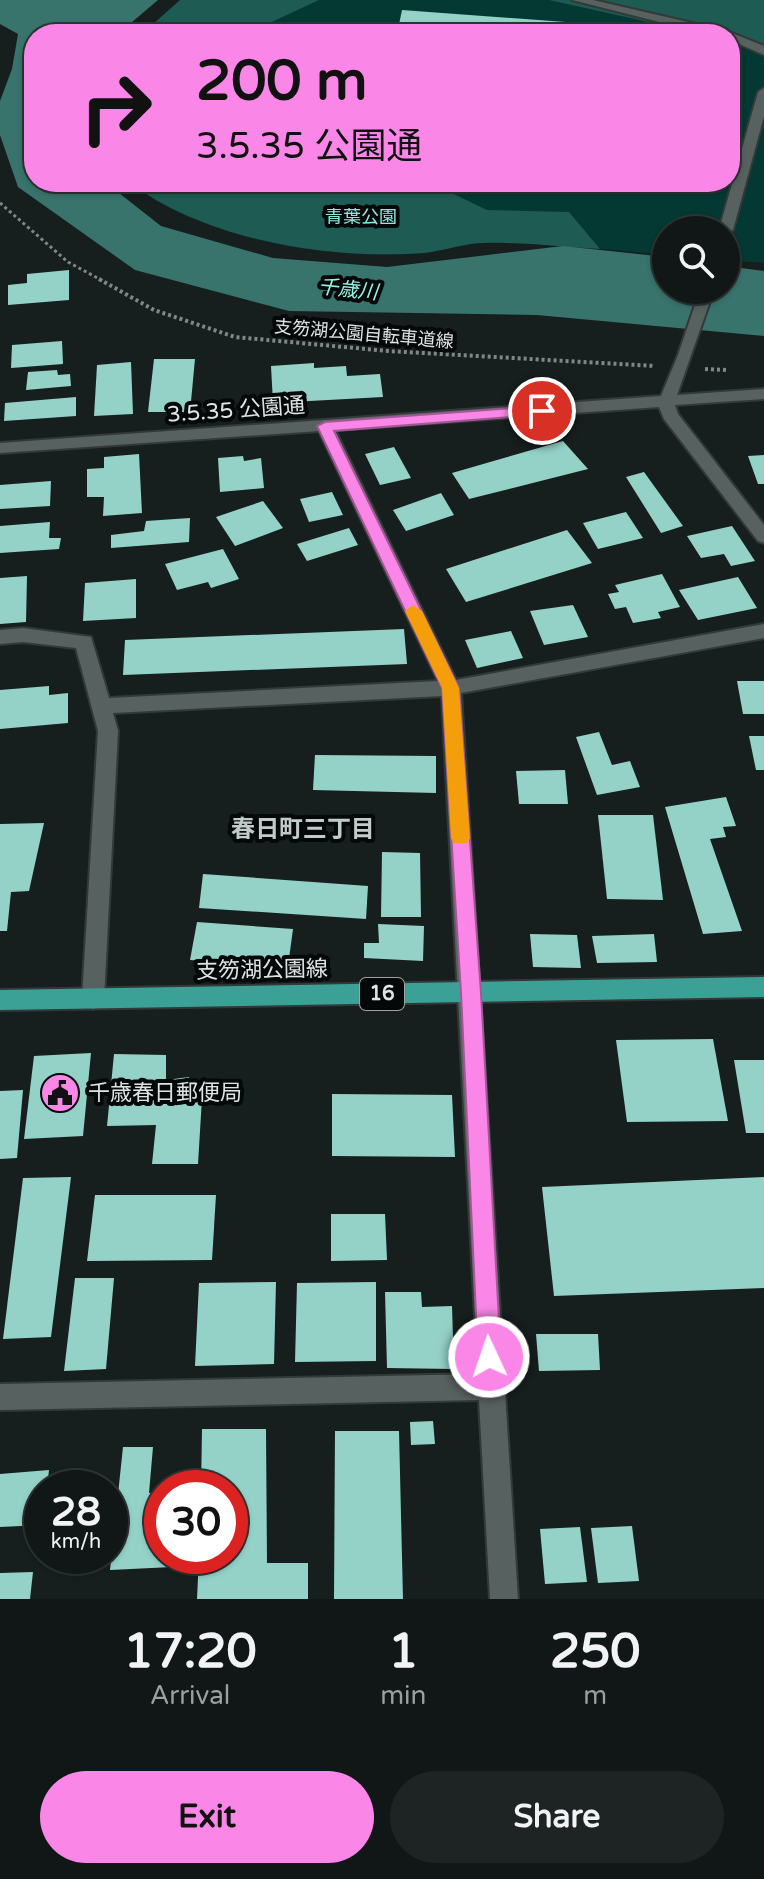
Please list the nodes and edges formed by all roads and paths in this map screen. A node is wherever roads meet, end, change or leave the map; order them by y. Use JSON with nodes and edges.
{"nodes":[{"id":1,"x":578,"y":0,"type":"edge"},
{"id":2,"x":680,"y":24,"type":"edge"},
{"id":3,"x":740,"y":40,"type":"edge"},
{"id":4,"x":764,"y":51,"type":"edge"},
{"id":5,"x":764,"y":92,"type":"edge"},
{"id":6,"x":740,"y":180,"type":"edge"},
{"id":7,"x":737,"y":192,"type":"edge"},
{"id":8,"x":0,"y":203,"type":"edge"},
{"id":9,"x":730,"y":216,"type":"edge"},
{"id":10,"x":702,"y":304,"type":"edge"},
{"id":11,"x":684,"y":361,"type":"junction"},
{"id":12,"x":733,"y":370,"type":"dead end"},
{"id":13,"x":764,"y":394,"type":"edge"},
{"id":14,"x":666,"y":402,"type":"junction"},
{"id":15,"x":325,"y":426,"type":"junction"},
{"id":16,"x":0,"y":448,"type":"edge"},
{"id":17,"x":764,"y":537,"type":"edge"},
{"id":18,"x":764,"y":631,"type":"edge"},
{"id":19,"x":0,"y":637,"type":"edge"},
{"id":20,"x":451,"y":688,"type":"junction"},
{"id":21,"x":101,"y":706,"type":"junction"},
{"id":22,"x":764,"y":987,"type":"edge"},
{"id":23,"x":471,"y":993,"type":"junction"},
{"id":24,"x":93,"y":999,"type":"junction"},
{"id":25,"x":0,"y":1000,"type":"edge"},
{"id":26,"x":491,"y":1387,"type":"junction"},
{"id":27,"x":0,"y":1397,"type":"edge"},
{"id":28,"x":504,"y":1599,"type":"edge"}],
"edges":[{"from":1,"to":2,"type":"street"},
{"from":3,"to":4,"type":"street"},
{"from":5,"to":6,"type":"street"},
{"from":7,"to":9,"type":"street"},
{"from":8,"to":11,"type":"path","name":"支笏湖公園自転車道線"},
{"from":10,"to":11,"type":"street"},
{"from":11,"to":12,"type":"path","name":"支笏湖公園自転車道線"},
{"from":11,"to":14,"type":"street"},
{"from":13,"to":14,"type":"street","name":"3.5.35 公園通"},
{"from":14,"to":15,"type":"street","name":"3.5.35 公園通"},
{"from":14,"to":17,"type":"street"},
{"from":15,"to":16,"type":"street","name":"3.5.35 公園通"},
{"from":15,"to":20,"type":"street"},
{"from":18,"to":20,"type":"street"},
{"from":19,"to":21,"type":"street"},
{"from":20,"to":21,"type":"street"},
{"from":20,"to":23,"type":"street"},
{"from":21,"to":24,"type":"street"},
{"from":22,"to":23,"type":"main road","name":"支笏湖公園線","number":"16"},
{"from":23,"to":24,"type":"main road","name":"支笏湖公園線","number":"16"},
{"from":23,"to":26,"type":"street"},
{"from":24,"to":25,"type":"main road","name":"支笏湖公園線","number":"16"},
{"from":26,"to":27,"type":"street"},
{"from":26,"to":28,"type":"street"}]}
